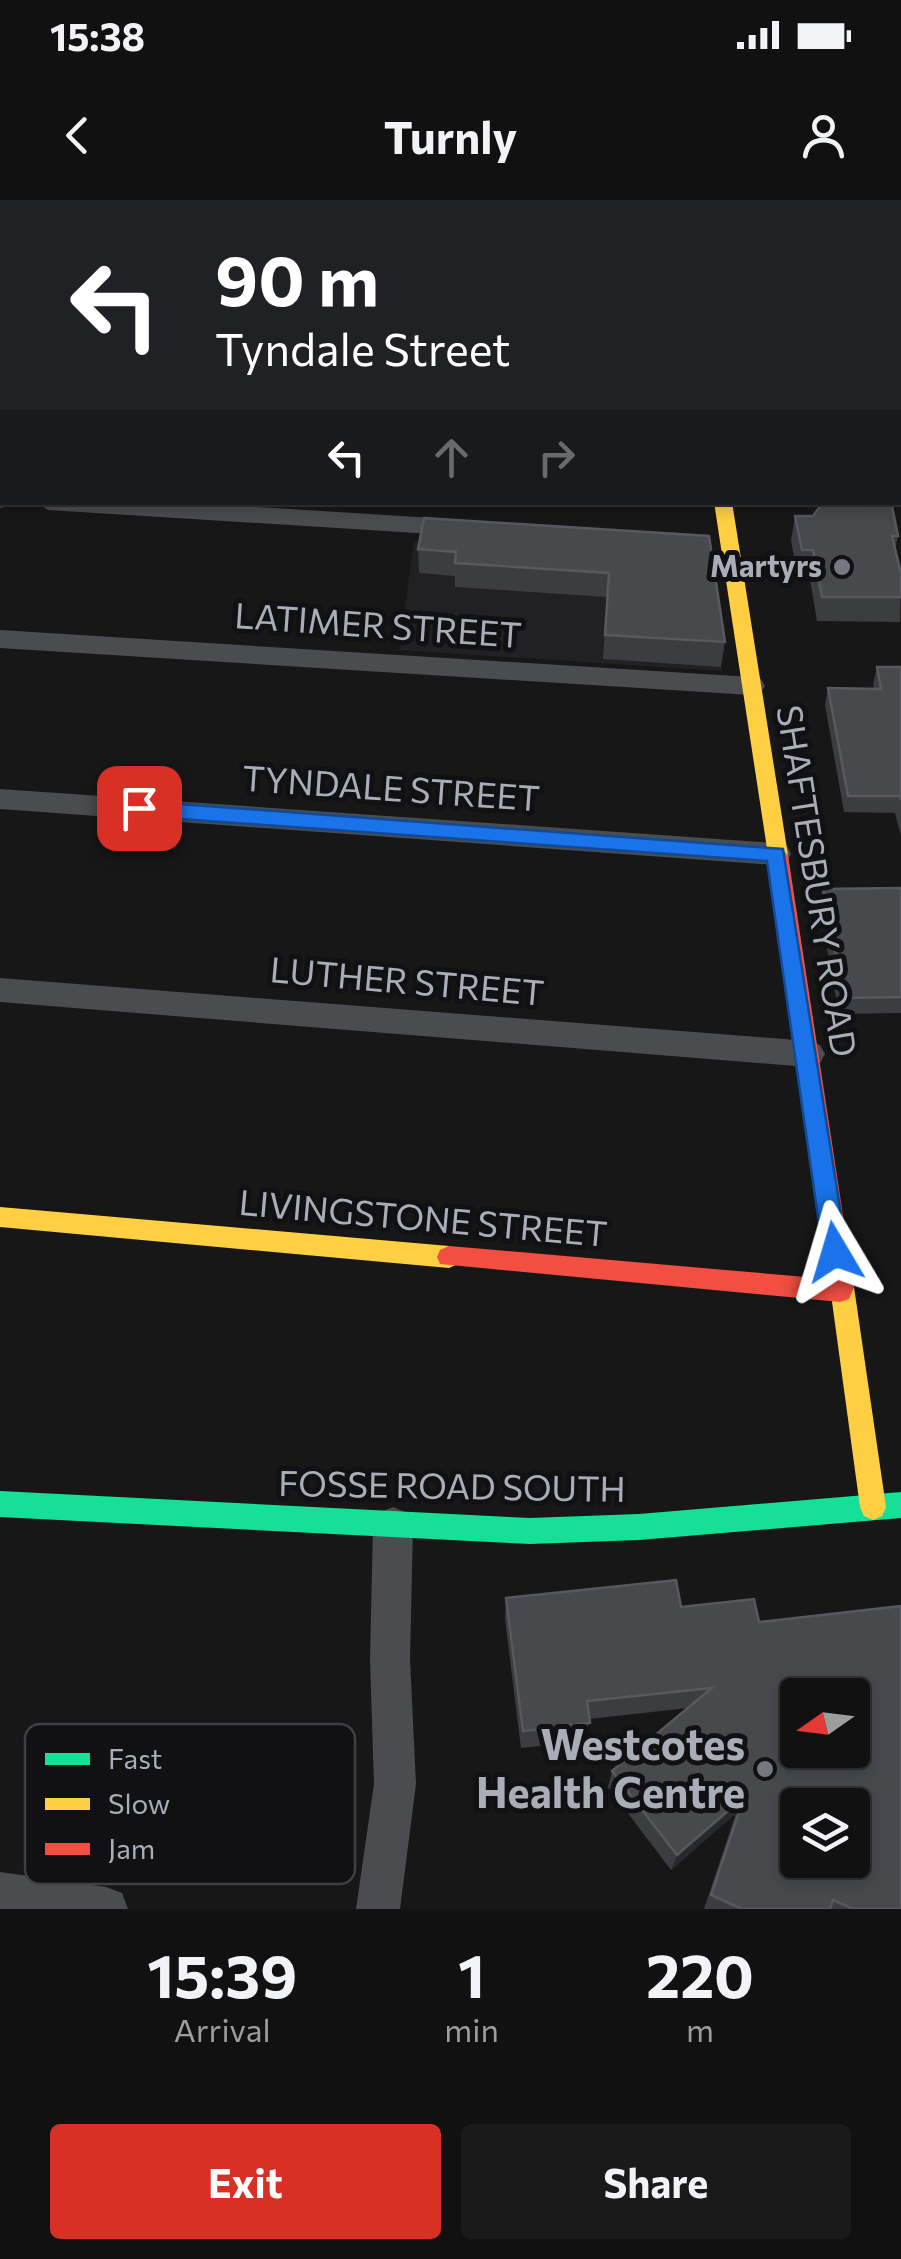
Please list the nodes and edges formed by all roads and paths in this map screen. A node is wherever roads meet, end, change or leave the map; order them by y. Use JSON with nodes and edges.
{"nodes":[{"id":1,"x":95,"y":505,"type":"edge"},
{"id":2,"x":723,"y":505,"type":"edge"},
{"id":3,"x":488,"y":530,"type":"edge"},
{"id":4,"x":0,"y":639,"type":"edge"},
{"id":5,"x":750,"y":686,"type":"junction"},
{"id":6,"x":0,"y":798,"type":"edge"},
{"id":7,"x":776,"y":854,"type":"junction"},
{"id":8,"x":0,"y":990,"type":"edge"},
{"id":9,"x":808,"y":1054,"type":"junction"},
{"id":10,"x":0,"y":1217,"type":"edge"},
{"id":11,"x":840,"y":1291,"type":"junction"},
{"id":12,"x":0,"y":1504,"type":"edge"},
{"id":13,"x":901,"y":1506,"type":"edge"},
{"id":14,"x":873,"y":1507,"type":"junction"},
{"id":15,"x":394,"y":1526,"type":"junction"},
{"id":16,"x":0,"y":1894,"type":"edge"},
{"id":17,"x":106,"y":1909,"type":"edge"},
{"id":18,"x":378,"y":1909,"type":"edge"}],
"edges":[{"from":1,"to":3,"type":"street"},
{"from":2,"to":5,"type":"street","name":"SHAFTESBURY ROAD"},
{"from":4,"to":5,"type":"street","name":"LATIMER STREET"},
{"from":5,"to":7,"type":"street","name":"SHAFTESBURY ROAD"},
{"from":6,"to":7,"type":"street","name":"TYNDALE STREET"},
{"from":7,"to":9,"type":"street","name":"SHAFTESBURY ROAD"},
{"from":8,"to":9,"type":"street","name":"LUTHER STREET"},
{"from":9,"to":11,"type":"street","name":"SHAFTESBURY ROAD"},
{"from":10,"to":11,"type":"street","name":"LIVINGSTONE STREET"},
{"from":11,"to":14,"type":"street","name":"SHAFTESBURY ROAD"},
{"from":12,"to":15,"type":"street","name":"FOSSE ROAD SOUTH"},
{"from":13,"to":14,"type":"street","name":"FOSSE ROAD SOUTH"},
{"from":14,"to":15,"type":"street","name":"FOSSE ROAD SOUTH"},
{"from":15,"to":18,"type":"street"},
{"from":16,"to":17,"type":"street"}]}
